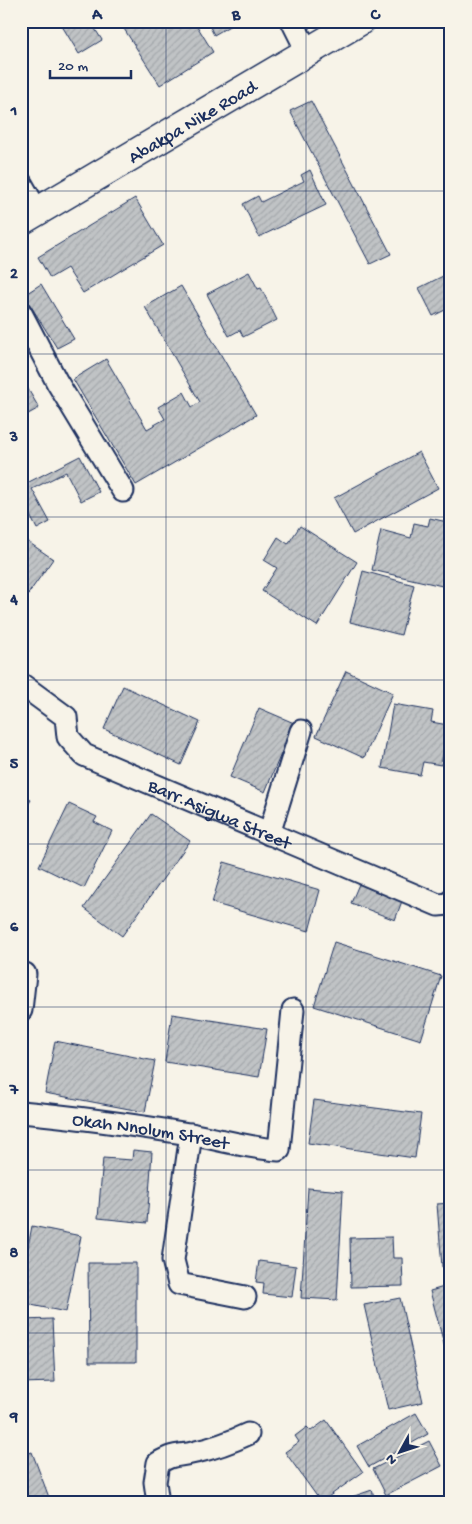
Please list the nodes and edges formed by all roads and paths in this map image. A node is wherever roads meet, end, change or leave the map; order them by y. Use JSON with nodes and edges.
{"nodes":[{"id":1,"x":292,"y":21,"type":"edge"},
{"id":2,"x":360,"y":21,"type":"edge"},
{"id":3,"x":308,"y":53,"type":"junction"},
{"id":4,"x":21,"y":183,"type":"edge"},
{"id":5,"x":29,"y":216,"type":"edge"},
{"id":6,"x":21,"y":313,"type":"edge"},
{"id":7,"x":123,"y":491,"type":"dead end"},
{"id":8,"x":21,"y":684,"type":"edge"},
{"id":9,"x":301,"y":731,"type":"dead end"},
{"id":10,"x":269,"y":834,"type":"junction"},
{"id":11,"x":450,"y":903,"type":"edge"},
{"id":12,"x":25,"y":974,"type":"dead end"},
{"id":13,"x":21,"y":1010,"type":"edge"},
{"id":14,"x":293,"y":1010,"type":"dead end"},
{"id":15,"x":21,"y":1112,"type":"edge"},
{"id":16,"x":191,"y":1134,"type":"junction"},
{"id":17,"x":245,"y":1297,"type":"dead end"},
{"id":18,"x":248,"y":1434,"type":"dead end"},
{"id":19,"x":158,"y":1503,"type":"edge"}],
"edges":[{"from":1,"to":3,"type":"street"},
{"from":2,"to":3,"type":"main road","name":"Abakpa Nike Road"},
{"from":3,"to":5,"type":"main road","name":"Abakpa Nike Road"},
{"from":4,"to":5,"type":"street"},
{"from":6,"to":7,"type":"street"},
{"from":8,"to":10,"type":"street","name":"Barr.Asigwa Street"},
{"from":9,"to":10,"type":"street"},
{"from":10,"to":11,"type":"street","name":"Barr.Asigwa Street"},
{"from":12,"to":13,"type":"street"},
{"from":14,"to":16,"type":"street","name":"Okah Nnolum Street"},
{"from":15,"to":16,"type":"street","name":"Okah Nnolum Street"},
{"from":16,"to":17,"type":"street"},
{"from":18,"to":19,"type":"street"}]}
